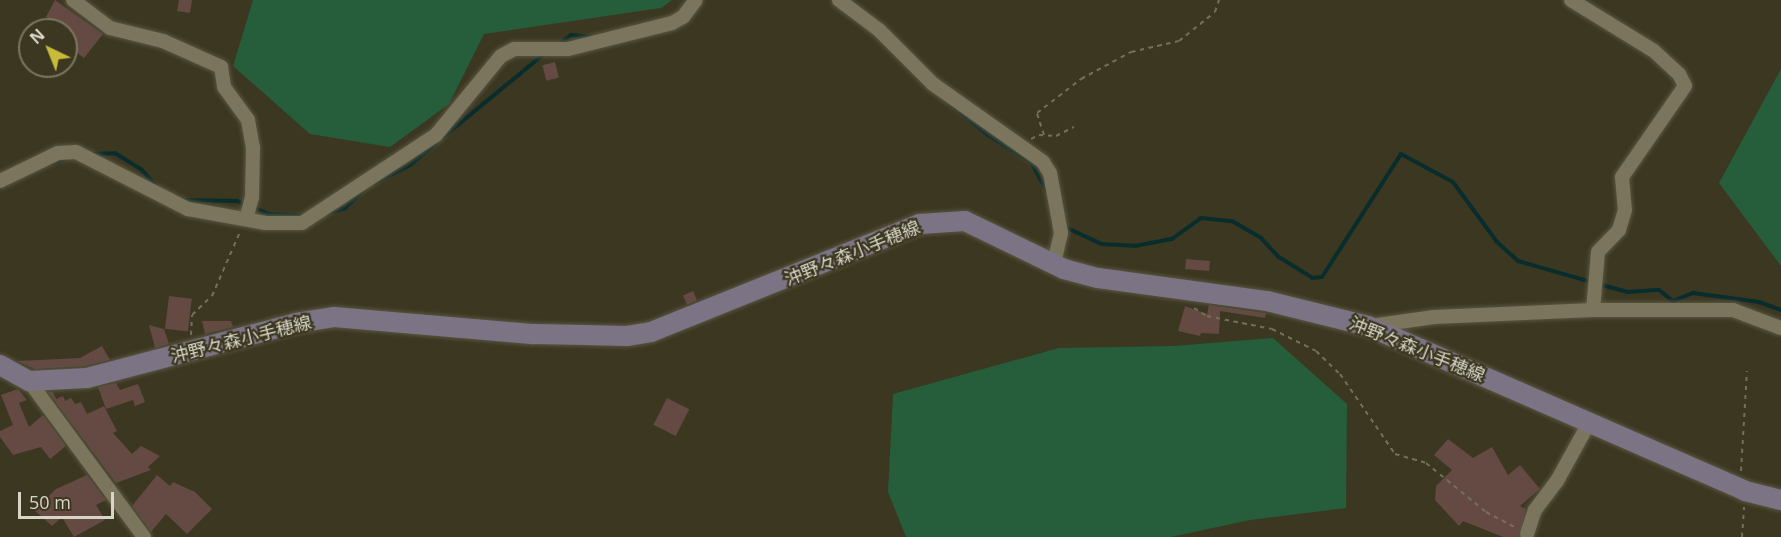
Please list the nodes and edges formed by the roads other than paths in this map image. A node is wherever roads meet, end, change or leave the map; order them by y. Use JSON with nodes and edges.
{"nodes":[{"id":1,"x":73,"y":0,"type":"edge"},
{"id":2,"x":696,"y":0,"type":"edge"},
{"id":3,"x":839,"y":0,"type":"edge"},
{"id":4,"x":1572,"y":0,"type":"edge"},
{"id":5,"x":0,"y":181,"type":"edge"},
{"id":6,"x":246,"y":219,"type":"junction"},
{"id":7,"x":1054,"y":264,"type":"junction"},
{"id":8,"x":1593,"y":310,"type":"junction"},
{"id":9,"x":1368,"y":326,"type":"junction"},
{"id":10,"x":1781,"y":328,"type":"edge"},
{"id":11,"x":0,"y":365,"type":"edge"},
{"id":12,"x":29,"y":381,"type":"junction"},
{"id":13,"x":1589,"y":423,"type":"junction"},
{"id":14,"x":1781,"y":500,"type":"edge"},
{"id":15,"x":1527,"y":534,"type":"road end"},
{"id":16,"x":144,"y":537,"type":"edge"}],
"edges":[{"from":1,"to":6,"type":"street"},
{"from":2,"to":6,"type":"street"},
{"from":3,"to":7,"type":"street"},
{"from":4,"to":8,"type":"street"},
{"from":5,"to":6,"type":"street"},
{"from":7,"to":9,"type":"main road","name":"沖野々森小手穂線"},
{"from":7,"to":12,"type":"main road","name":"沖野々森小手穂線"},
{"from":8,"to":9,"type":"street"},
{"from":8,"to":10,"type":"street"},
{"from":9,"to":13,"type":"main road","name":"沖野々森小手穂線"},
{"from":11,"to":12,"type":"main road"},
{"from":12,"to":16,"type":"street"},
{"from":13,"to":14,"type":"main road","name":"沖野々森小手穂線"},
{"from":13,"to":15,"type":"street"}]}
